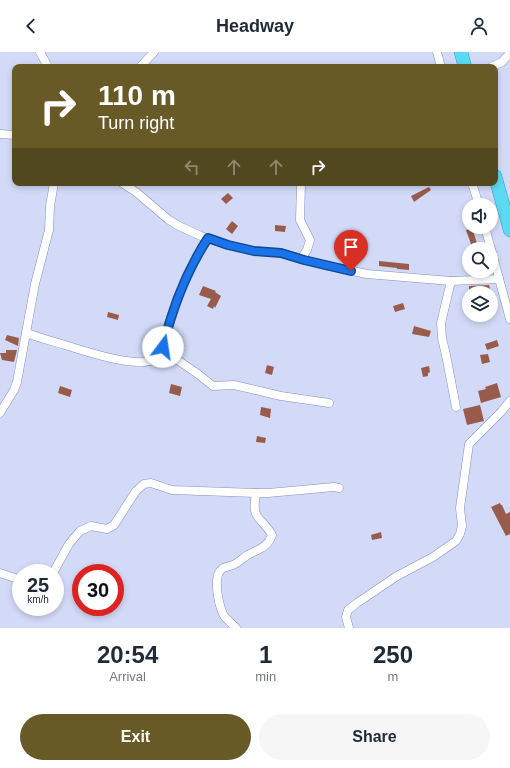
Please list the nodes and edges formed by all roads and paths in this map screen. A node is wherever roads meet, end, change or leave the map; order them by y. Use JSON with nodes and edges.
{"nodes":[{"id":1,"x":40,"y":52,"type":"edge"},
{"id":2,"x":154,"y":52,"type":"edge"},
{"id":3,"x":437,"y":52,"type":"edge"},
{"id":4,"x":461,"y":52,"type":"edge"},
{"id":5,"x":510,"y":53,"type":"edge"},
{"id":6,"x":46,"y":64,"type":"edge"},
{"id":7,"x":143,"y":64,"type":"edge"},
{"id":8,"x":440,"y":64,"type":"edge"},
{"id":9,"x":464,"y":64,"type":"edge"},
{"id":10,"x":498,"y":64,"type":"edge"},
{"id":11,"x":0,"y":134,"type":"edge"},
{"id":12,"x":12,"y":135,"type":"edge"},
{"id":13,"x":53,"y":186,"type":"edge"},
{"id":14,"x":127,"y":186,"type":"edge"},
{"id":15,"x":301,"y":186,"type":"edge"},
{"id":16,"x":473,"y":186,"type":"edge"},
{"id":17,"x":498,"y":186,"type":"edge"},
{"id":18,"x":477,"y":198,"type":"edge"},
{"id":19,"x":510,"y":230,"type":"edge"},
{"id":20,"x":487,"y":234,"type":"edge"},
{"id":21,"x":208,"y":238,"type":"junction"},
{"id":22,"x":301,"y":259,"type":"junction"},
{"id":23,"x":499,"y":279,"type":"junction"},
{"id":24,"x":451,"y":281,"type":"junction"},
{"id":25,"x":510,"y":319,"type":"edge"},
{"id":26,"x":27,"y":333,"type":"junction"},
{"id":27,"x":161,"y":352,"type":"junction"},
{"id":28,"x":510,"y":401,"type":"edge"},
{"id":29,"x":330,"y":403,"type":"dead end"},
{"id":30,"x":456,"y":407,"type":"dead end"},
{"id":31,"x":0,"y":413,"type":"edge"},
{"id":32,"x":339,"y":488,"type":"dead end"},
{"id":33,"x":256,"y":493,"type":"junction"},
{"id":34,"x":58,"y":564,"type":"edge"},
{"id":35,"x":0,"y":572,"type":"edge"},
{"id":36,"x":12,"y":577,"type":"edge"},
{"id":37,"x":236,"y":628,"type":"edge"},
{"id":38,"x":349,"y":628,"type":"edge"}],
"edges":[{"from":1,"to":6,"type":"street"},
{"from":2,"to":7,"type":"street"},
{"from":3,"to":8,"type":"street"},
{"from":4,"to":9,"type":"highway"},
{"from":5,"to":10,"type":"street"},
{"from":11,"to":12,"type":"street"},
{"from":13,"to":26,"type":"street"},
{"from":14,"to":21,"type":"street"},
{"from":15,"to":22,"type":"street"},
{"from":16,"to":18,"type":"street"},
{"from":17,"to":19,"type":"highway"},
{"from":20,"to":23,"type":"street"},
{"from":21,"to":22,"type":"street"},
{"from":21,"to":27,"type":"street"},
{"from":22,"to":24,"type":"street"},
{"from":23,"to":24,"type":"street"},
{"from":23,"to":25,"type":"street"},
{"from":24,"to":30,"type":"street"},
{"from":26,"to":27,"type":"street"},
{"from":26,"to":31,"type":"street"},
{"from":27,"to":29,"type":"street"},
{"from":28,"to":38,"type":"street"},
{"from":32,"to":33,"type":"street"},
{"from":33,"to":34,"type":"street"},
{"from":33,"to":37,"type":"street"},
{"from":35,"to":36,"type":"street"}]}
